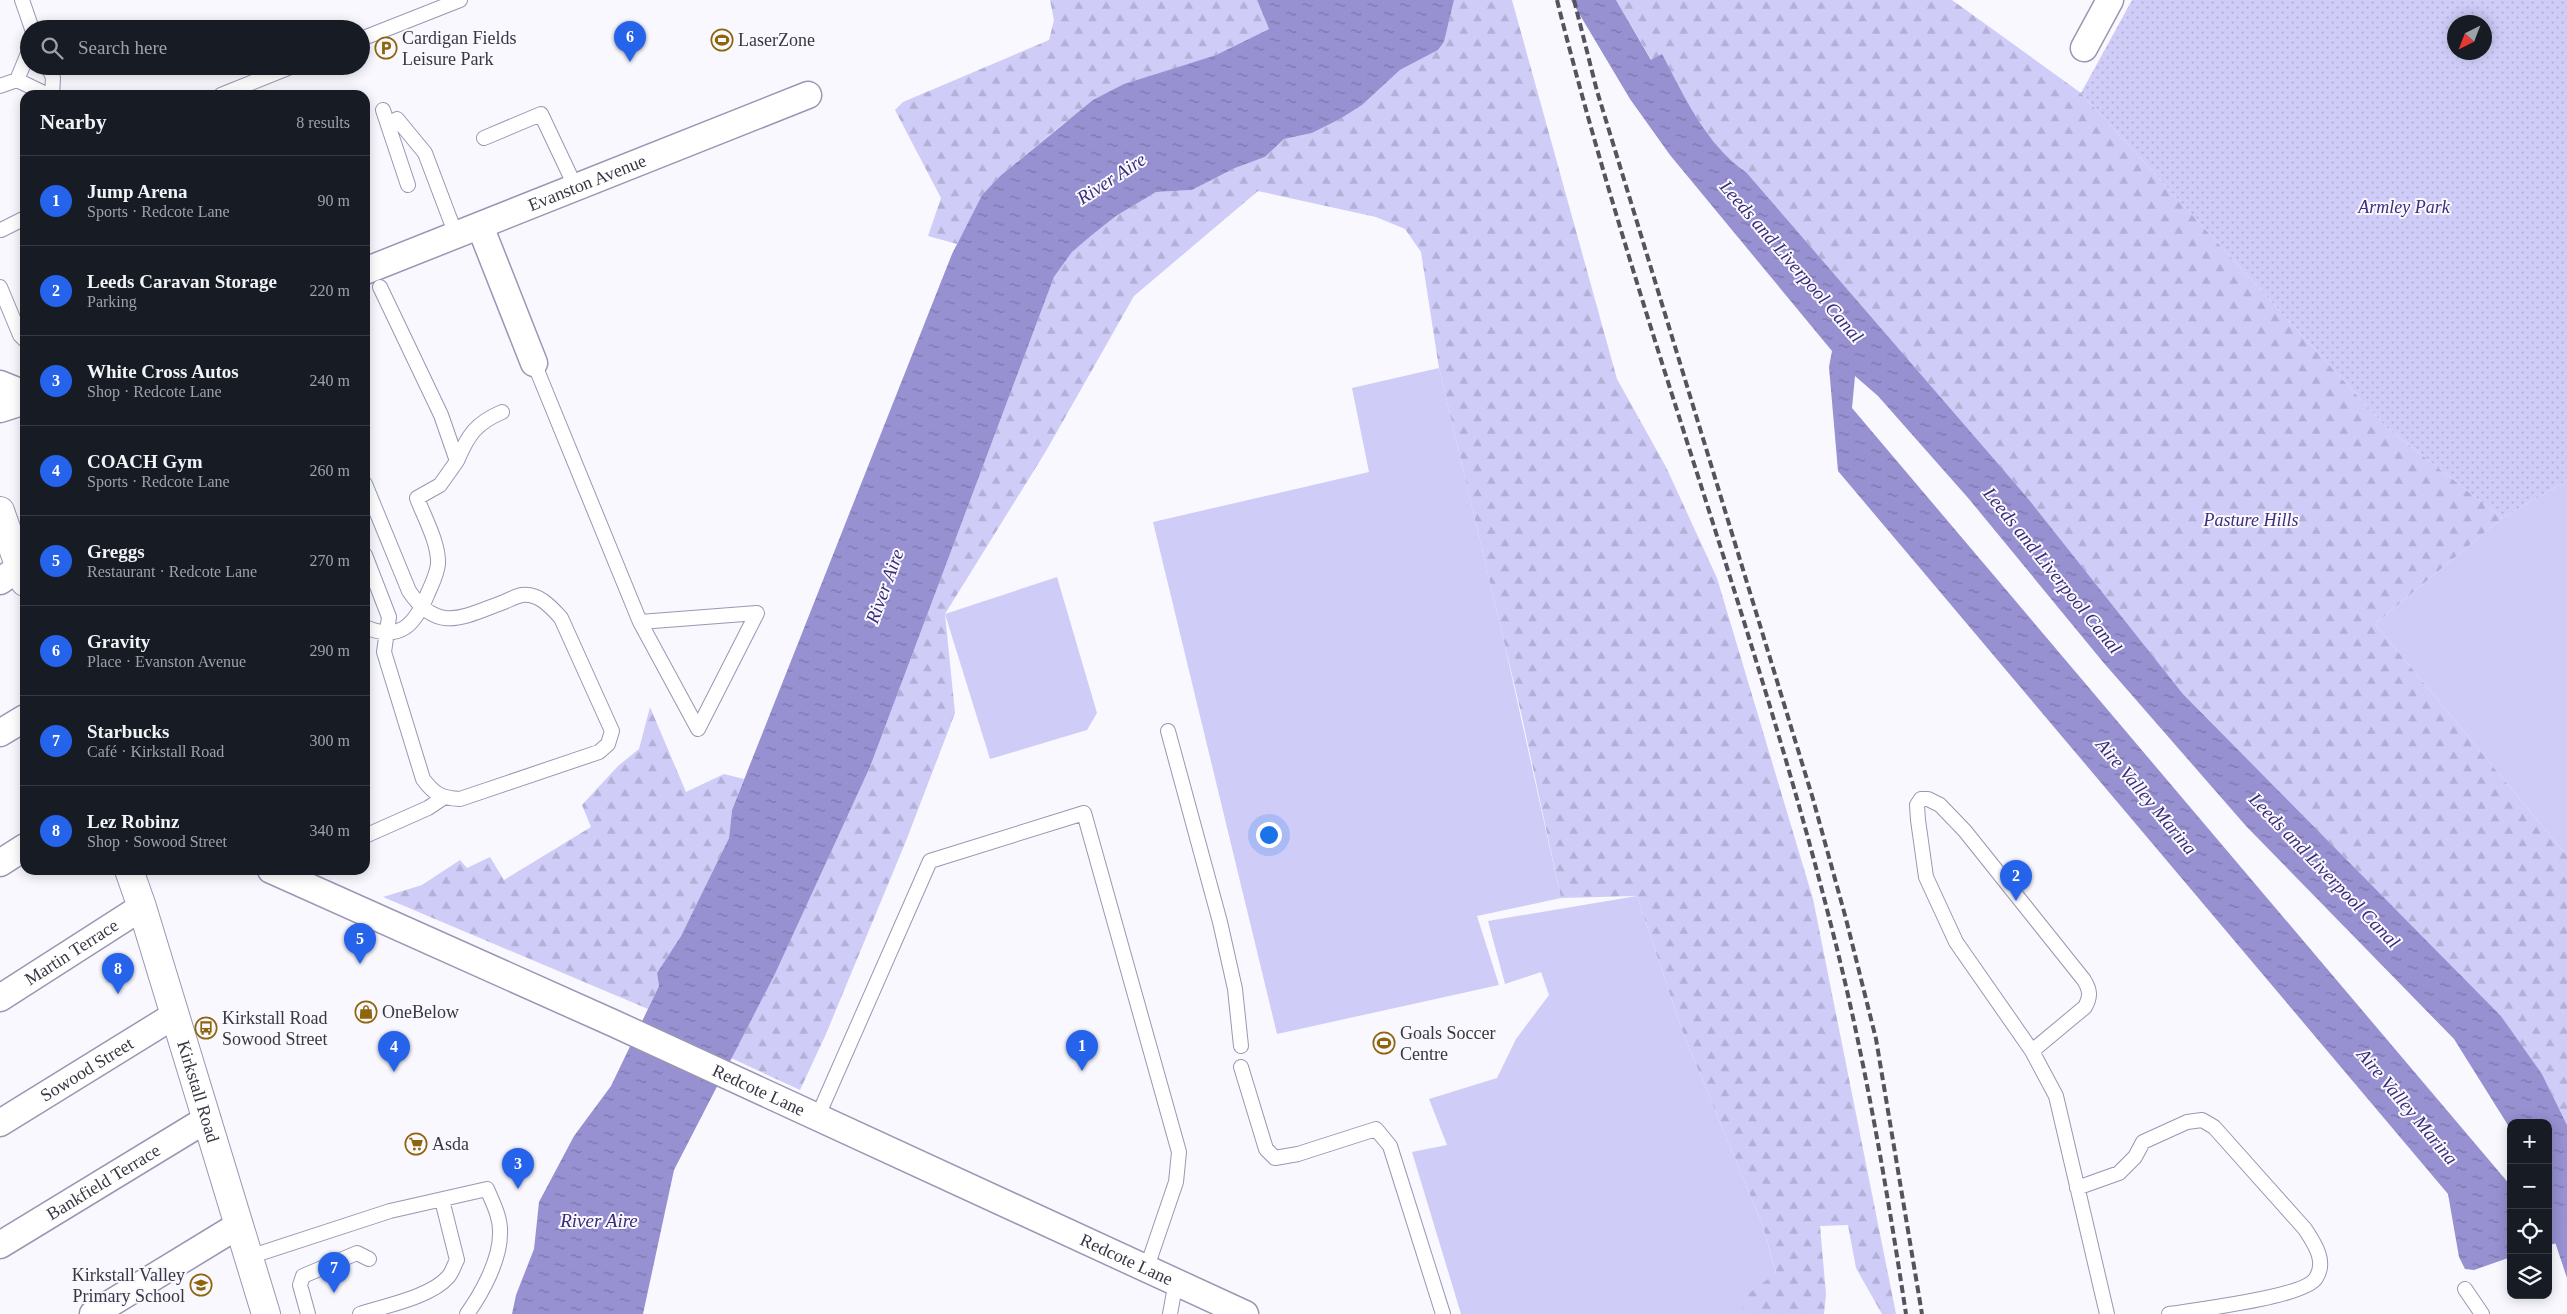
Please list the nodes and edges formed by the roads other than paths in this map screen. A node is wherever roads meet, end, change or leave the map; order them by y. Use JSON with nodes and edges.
{"nodes":[{"id":1,"x":22,"y":0,"type":"edge"},
{"id":2,"x":460,"y":0,"type":"edge"},
{"id":3,"x":2110,"y":0,"type":"edge"},
{"id":4,"x":29,"y":20,"type":"edge"},
{"id":5,"x":370,"y":35,"type":"edge"},
{"id":6,"x":2084,"y":48,"type":"dead end"},
{"id":7,"x":20,"y":73,"type":"edge"},
{"id":8,"x":52,"y":75,"type":"edge"},
{"id":9,"x":271,"y":75,"type":"edge"},
{"id":10,"x":17,"y":80,"type":"junction"},
{"id":11,"x":0,"y":86,"type":"edge"},
{"id":12,"x":38,"y":90,"type":"edge"},
{"id":13,"x":52,"y":90,"type":"edge"},
{"id":14,"x":233,"y":90,"type":"edge"},
{"id":15,"x":808,"y":95,"type":"dead end"},
{"id":16,"x":383,"y":110,"type":"dead end"},
{"id":17,"x":397,"y":119,"type":"dead end"},
{"id":18,"x":484,"y":138,"type":"dead end"},
{"id":19,"x":408,"y":185,"type":"dead end"},
{"id":20,"x":576,"y":188,"type":"junction"},
{"id":21,"x":20,"y":220,"type":"edge"},
{"id":22,"x":1,"y":230,"type":"edge"},
{"id":23,"x":468,"y":230,"type":"junction"},
{"id":24,"x":372,"y":279,"type":"edge"},
{"id":25,"x":0,"y":287,"type":"edge"},
{"id":26,"x":20,"y":335,"type":"edge"},
{"id":27,"x":534,"y":363,"type":"joint"},
{"id":28,"x":0,"y":384,"type":"edge"},
{"id":29,"x":20,"y":392,"type":"edge"},
{"id":30,"x":20,"y":403,"type":"edge"},
{"id":31,"x":0,"y":409,"type":"edge"},
{"id":32,"x":502,"y":412,"type":"dead end"},
{"id":33,"x":457,"y":462,"type":"junction"},
{"id":34,"x":370,"y":496,"type":"edge"},
{"id":35,"x":0,"y":511,"type":"edge"},
{"id":36,"x":370,"y":568,"type":"edge"},
{"id":37,"x":15,"y":577,"type":"edge"},
{"id":38,"x":422,"y":609,"type":"junction"},
{"id":39,"x":640,"y":622,"type":"junction"},
{"id":40,"x":370,"y":629,"type":"edge"},
{"id":41,"x":387,"y":634,"type":"junction"},
{"id":42,"x":20,"y":721,"type":"edge"},
{"id":43,"x":1168,"y":731,"type":"dead end"},
{"id":44,"x":0,"y":733,"type":"edge"},
{"id":45,"x":443,"y":798,"type":"junction"},
{"id":46,"x":370,"y":834,"type":"edge"},
{"id":47,"x":20,"y":850,"type":"edge"},
{"id":48,"x":0,"y":863,"type":"edge"},
{"id":49,"x":131,"y":875,"type":"edge"},
{"id":50,"x":281,"y":875,"type":"edge"},
{"id":51,"x":142,"y":907,"type":"junction"},
{"id":52,"x":0,"y":998,"type":"edge"},
{"id":53,"x":175,"y":1015,"type":"junction"},
{"id":54,"x":1241,"y":1046,"type":"dead end"},
{"id":55,"x":2032,"y":1050,"type":"junction"},
{"id":56,"x":1242,"y":1067,"type":"dead end"},
{"id":57,"x":817,"y":1118,"type":"junction"},
{"id":58,"x":207,"y":1119,"type":"junction"},
{"id":59,"x":0,"y":1123,"type":"edge"},
{"id":60,"x":2078,"y":1188,"type":"junction"},
{"id":61,"x":442,"y":1200,"type":"junction"},
{"id":62,"x":239,"y":1225,"type":"junction"},
{"id":63,"x":0,"y":1245,"type":"edge"},
{"id":64,"x":249,"y":1257,"type":"junction"},
{"id":65,"x":369,"y":1259,"type":"dead end"},
{"id":66,"x":1147,"y":1267,"type":"junction"},
{"id":67,"x":1176,"y":1281,"type":"junction"},
{"id":68,"x":2465,"y":1289,"type":"dead end"},
{"id":69,"x":93,"y":1314,"type":"edge"},
{"id":70,"x":266,"y":1314,"type":"edge"},
{"id":71,"x":308,"y":1314,"type":"edge"},
{"id":72,"x":360,"y":1314,"type":"edge"},
{"id":73,"x":467,"y":1314,"type":"edge"},
{"id":74,"x":1170,"y":1314,"type":"edge"},
{"id":75,"x":1245,"y":1314,"type":"edge"},
{"id":76,"x":1444,"y":1314,"type":"edge"},
{"id":77,"x":2107,"y":1314,"type":"edge"},
{"id":78,"x":2169,"y":1314,"type":"edge"},
{"id":79,"x":2482,"y":1314,"type":"edge"}],
"edges":[{"from":1,"to":4,"type":"lane"},
{"from":2,"to":5,"type":"lane"},
{"from":3,"to":6,"type":"street"},
{"from":7,"to":10,"type":"lane"},
{"from":8,"to":13,"type":"lane"},
{"from":9,"to":14,"type":"lane"},
{"from":10,"to":11,"type":"lane"},
{"from":10,"to":12,"type":"lane"},
{"from":15,"to":20,"type":"street","name":"Evanston Avenue"},
{"from":16,"to":19,"type":"lane"},
{"from":17,"to":23,"type":"lane"},
{"from":18,"to":20,"type":"lane"},
{"from":20,"to":23,"type":"street","name":"Evanston Avenue"},
{"from":21,"to":22,"type":"lane"},
{"from":23,"to":24,"type":"street","name":"Evanston Avenue"},
{"from":23,"to":27,"type":"street"},
{"from":24,"to":33,"type":"lane"},
{"from":25,"to":26,"type":"lane"},
{"from":27,"to":39,"type":"lane"},
{"from":28,"to":29,"type":"street"},
{"from":30,"to":31,"type":"street"},
{"from":32,"to":33,"type":"lane"},
{"from":33,"to":38,"type":"lane"},
{"from":34,"to":38,"type":"lane"},
{"from":35,"to":37,"type":"main road"},
{"from":36,"to":41,"type":"lane"},
{"from":38,"to":41,"type":"lane"},
{"from":38,"to":45,"type":"lane"},
{"from":39,"to":39,"type":"lane"},
{"from":40,"to":41,"type":"lane"},
{"from":41,"to":45,"type":"lane"},
{"from":42,"to":44,"type":"street"},
{"from":43,"to":54,"type":"lane"},
{"from":45,"to":46,"type":"lane"},
{"from":47,"to":48,"type":"street"},
{"from":49,"to":51,"type":"main road","name":"Kirkstall Road"},
{"from":50,"to":57,"type":"street","name":"Redcote Lane"},
{"from":51,"to":52,"type":"street","name":"Martin Terrace"},
{"from":51,"to":53,"type":"main road","name":"Kirkstall Road"},
{"from":53,"to":58,"type":"main road","name":"Kirkstall Road"},
{"from":53,"to":59,"type":"street","name":"Sowood Street"},
{"from":55,"to":55,"type":"lane"},
{"from":55,"to":60,"type":"lane"},
{"from":56,"to":76,"type":"lane"},
{"from":57,"to":66,"type":"street","name":"Redcote Lane"},
{"from":57,"to":66,"type":"lane"},
{"from":58,"to":62,"type":"main road","name":"Kirkstall Road"},
{"from":58,"to":63,"type":"street","name":"Bankfield Terrace"},
{"from":60,"to":77,"type":"lane"},
{"from":60,"to":78,"type":"lane"},
{"from":61,"to":64,"type":"lane"},
{"from":61,"to":72,"type":"lane"},
{"from":61,"to":73,"type":"lane"},
{"from":62,"to":64,"type":"main road","name":"Kirkstall Road"},
{"from":62,"to":69,"type":"street"},
{"from":64,"to":70,"type":"main road","name":"Kirkstall Road"},
{"from":65,"to":71,"type":"lane"},
{"from":66,"to":67,"type":"street","name":"Redcote Lane"},
{"from":67,"to":74,"type":"lane"},
{"from":67,"to":75,"type":"street","name":"Redcote Lane"},
{"from":68,"to":79,"type":"lane"}]}
